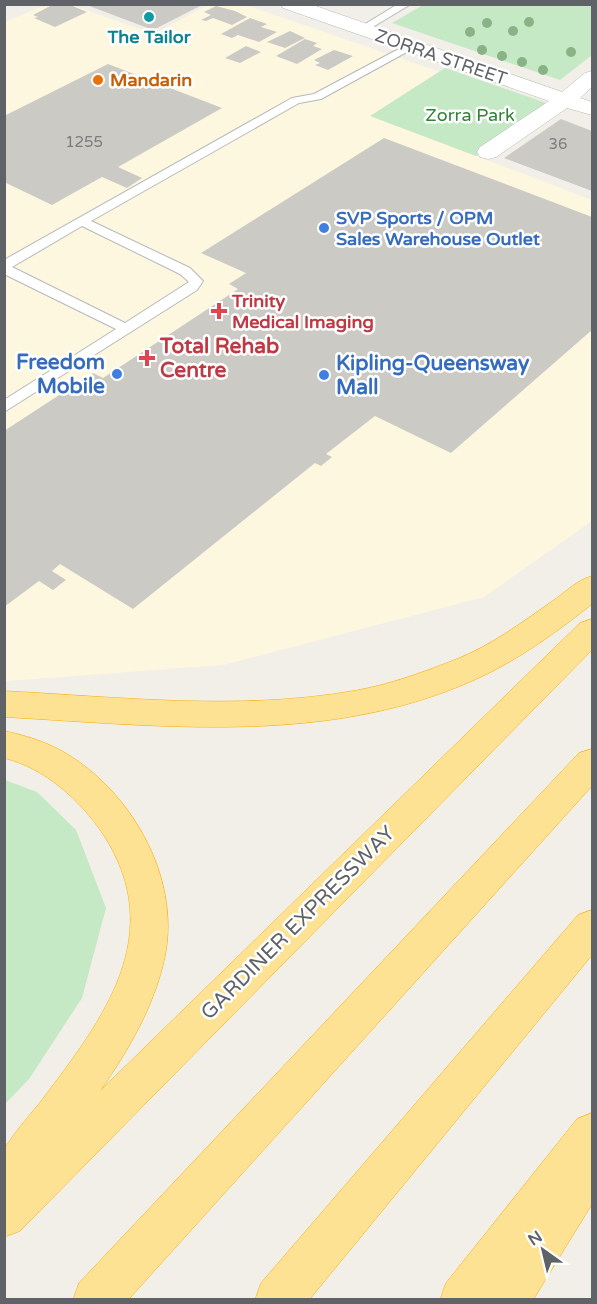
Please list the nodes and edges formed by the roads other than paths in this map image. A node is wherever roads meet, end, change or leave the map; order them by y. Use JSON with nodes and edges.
{"nodes":[{"id":1,"x":290,"y":4,"type":"edge"},
{"id":2,"x":406,"y":4,"type":"edge"},
{"id":3,"x":362,"y":29,"type":"junction"},
{"id":4,"x":410,"y":46,"type":"junction"},
{"id":5,"x":592,"y":77,"type":"edge"},
{"id":6,"x":566,"y":99,"type":"junction"},
{"id":7,"x":592,"y":109,"type":"edge"},
{"id":8,"x":488,"y":152,"type":"dead end"},
{"id":9,"x":81,"y":221,"type":"junction"},
{"id":10,"x":4,"y":267,"type":"edge"},
{"id":11,"x":126,"y":329,"type":"junction"},
{"id":12,"x":4,"y":407,"type":"edge"},
{"id":13,"x":592,"y":587,"type":"edge"},
{"id":14,"x":592,"y":631,"type":"edge"},
{"id":15,"x":4,"y":704,"type":"edge"},
{"id":16,"x":4,"y":744,"type":"edge"},
{"id":17,"x":592,"y":763,"type":"edge"},
{"id":18,"x":592,"y":927,"type":"edge"},
{"id":19,"x":592,"y":1134,"type":"edge"},
{"id":20,"x":592,"y":1165,"type":"edge"},
{"id":21,"x":4,"y":1186,"type":"edge"},
{"id":22,"x":4,"y":1215,"type":"edge"},
{"id":23,"x":96,"y":1299,"type":"edge"},
{"id":24,"x":278,"y":1299,"type":"edge"},
{"id":25,"x":463,"y":1299,"type":"edge"},
{"id":26,"x":506,"y":1299,"type":"edge"}],
"edges":[{"from":1,"to":3,"type":"street","name":"ZORRA STREET"},
{"from":2,"to":3,"type":"lane"},
{"from":3,"to":4,"type":"street","name":"ZORRA STREET"},
{"from":4,"to":6,"type":"street","name":"ZORRA STREET"},
{"from":4,"to":9,"type":"lane"},
{"from":5,"to":6,"type":"street"},
{"from":6,"to":7,"type":"street","name":"ZORRA STREET"},
{"from":6,"to":8,"type":"street"},
{"from":9,"to":10,"type":"lane"},
{"from":9,"to":11,"type":"lane"},
{"from":10,"to":11,"type":"lane"},
{"from":11,"to":12,"type":"lane"},
{"from":13,"to":15,"type":"highway"},
{"from":14,"to":22,"type":"highway","name":"GARDINER EXPRESSWAY"},
{"from":16,"to":21,"type":"highway"},
{"from":17,"to":23,"type":"highway"},
{"from":18,"to":24,"type":"highway"},
{"from":19,"to":25,"type":"highway"},
{"from":20,"to":26,"type":"highway"}]}
